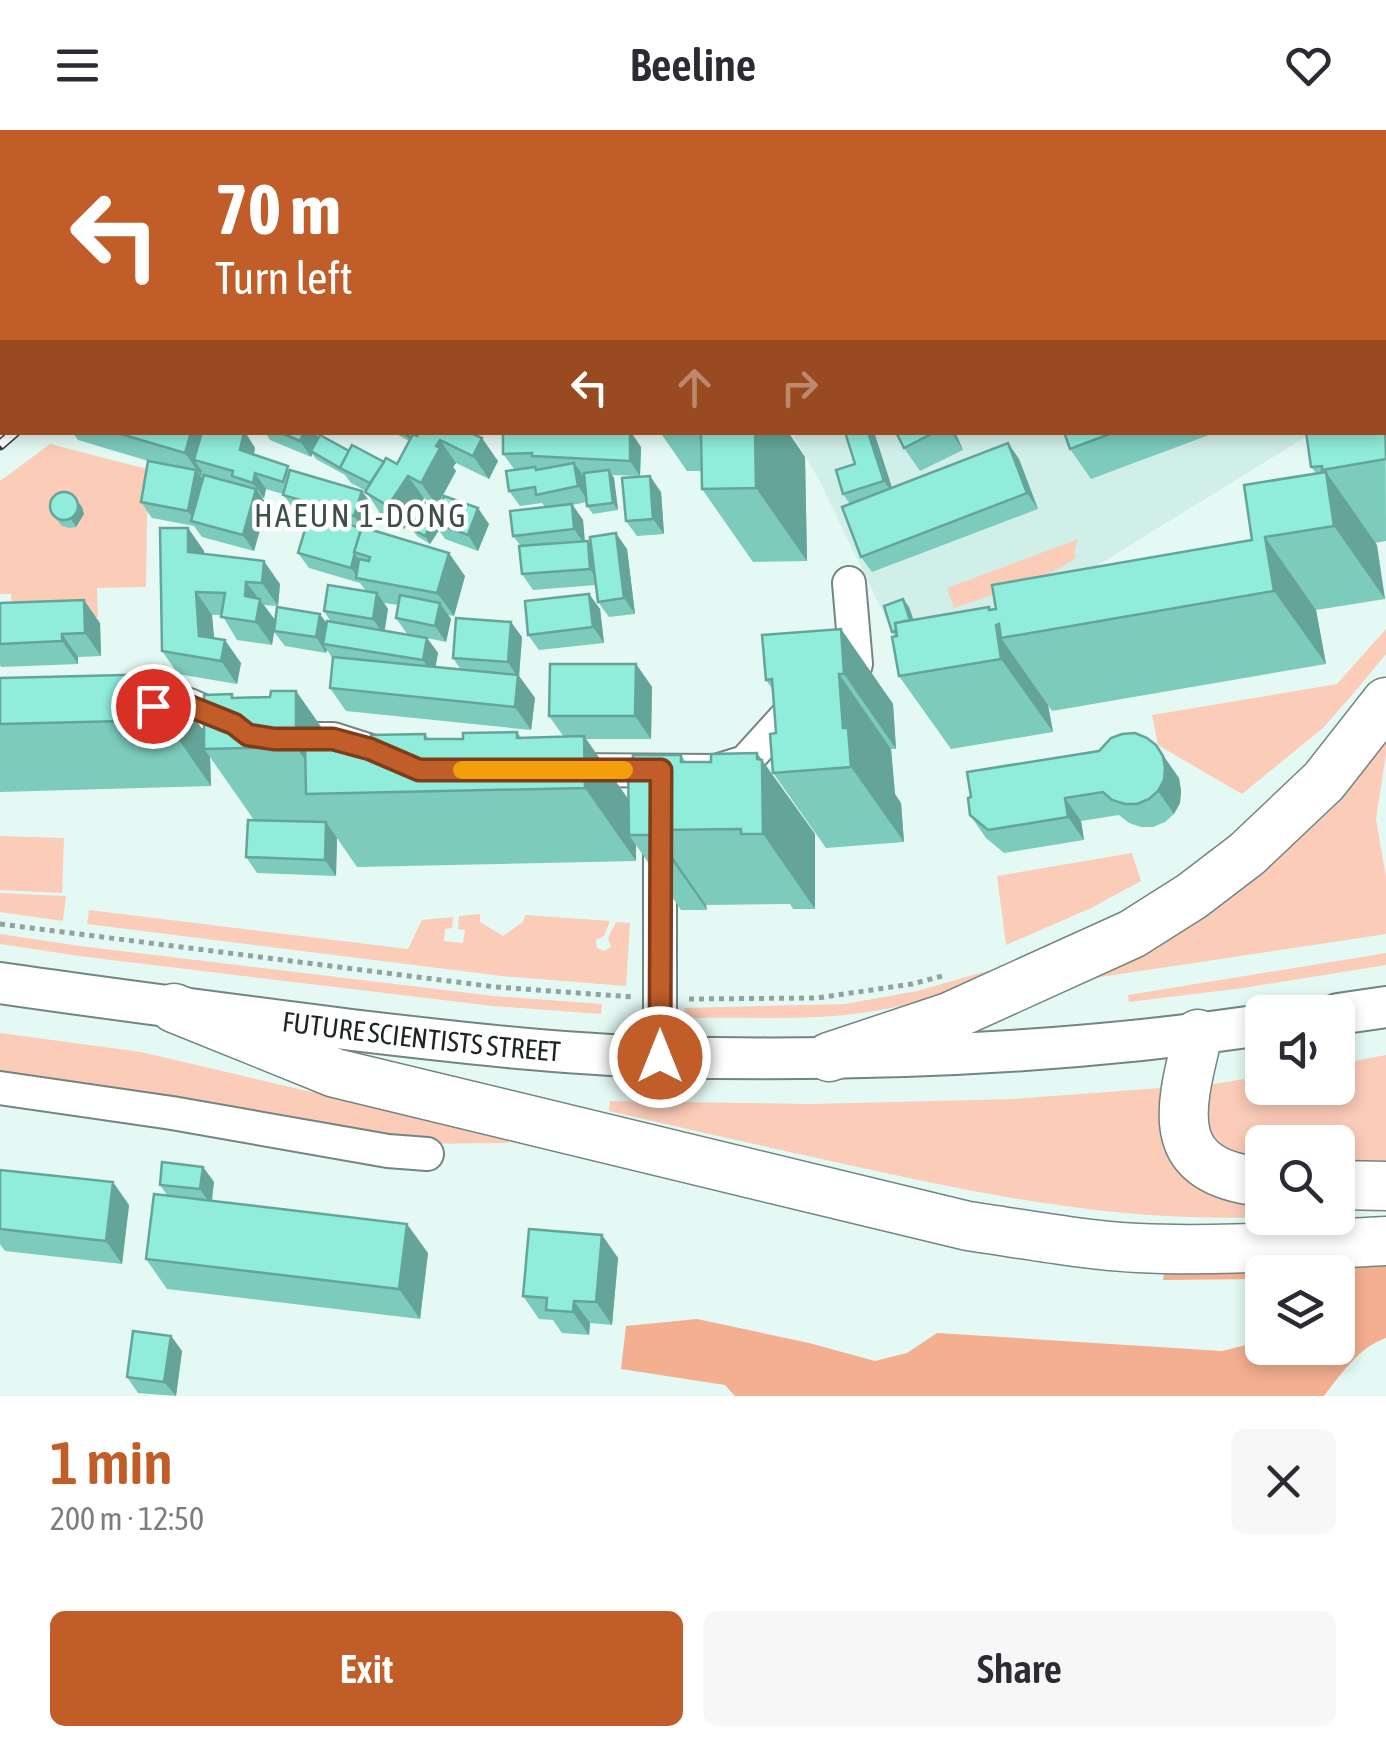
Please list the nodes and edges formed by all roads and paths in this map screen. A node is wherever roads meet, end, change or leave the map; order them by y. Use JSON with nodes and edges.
{"nodes":[{"id":1,"x":849,"y":584,"type":"dead end"},
{"id":2,"x":1386,"y":702,"type":"edge"},
{"id":3,"x":117,"y":707,"type":"edge"},
{"id":4,"x":403,"y":763,"type":"edge"},
{"id":5,"x":531,"y":770,"type":"edge"},
{"id":6,"x":661,"y":770,"type":"junction"},
{"id":7,"x":0,"y":924,"type":"edge"},
{"id":8,"x":962,"y":970,"type":"dead end"},
{"id":9,"x":0,"y":982,"type":"edge"},
{"id":10,"x":660,"y":998,"type":"junction"},
{"id":11,"x":1386,"y":1006,"type":"edge"},
{"id":12,"x":174,"y":1008,"type":"junction"},
{"id":13,"x":1355,"y":1011,"type":"edge"},
{"id":14,"x":1245,"y":1027,"type":"edge"},
{"id":15,"x":1198,"y":1034,"type":"junction"},
{"id":16,"x":660,"y":1057,"type":"junction"},
{"id":17,"x":830,"y":1057,"type":"junction"},
{"id":18,"x":0,"y":1088,"type":"edge"},
{"id":19,"x":427,"y":1154,"type":"dead end"},
{"id":20,"x":1245,"y":1181,"type":"edge"},
{"id":21,"x":1355,"y":1185,"type":"edge"},
{"id":22,"x":1386,"y":1186,"type":"edge"},
{"id":23,"x":1386,"y":1242,"type":"edge"}],
"edges":[{"from":1,"to":6,"type":"street"},
{"from":2,"to":17,"type":"highway"},
{"from":3,"to":4,"type":"street"},
{"from":5,"to":6,"type":"street"},
{"from":6,"to":10,"type":"street"},
{"from":7,"to":10,"type":"path"},
{"from":8,"to":10,"type":"path"},
{"from":9,"to":12,"type":"main road","name":"FUTURE SCIENTISTS STREET"},
{"from":10,"to":16,"type":"street"},
{"from":11,"to":13,"type":"main road"},
{"from":12,"to":16,"type":"main road","name":"FUTURE SCIENTISTS STREET"},
{"from":12,"to":23,"type":"highway"},
{"from":14,"to":15,"type":"main road","name":"FUTURE SCIENTISTS STREET"},
{"from":15,"to":17,"type":"main road","name":"FUTURE SCIENTISTS STREET"},
{"from":15,"to":20,"type":"highway"},
{"from":16,"to":17,"type":"main road","name":"FUTURE SCIENTISTS STREET"},
{"from":18,"to":19,"type":"street"},
{"from":21,"to":22,"type":"highway"}]}
